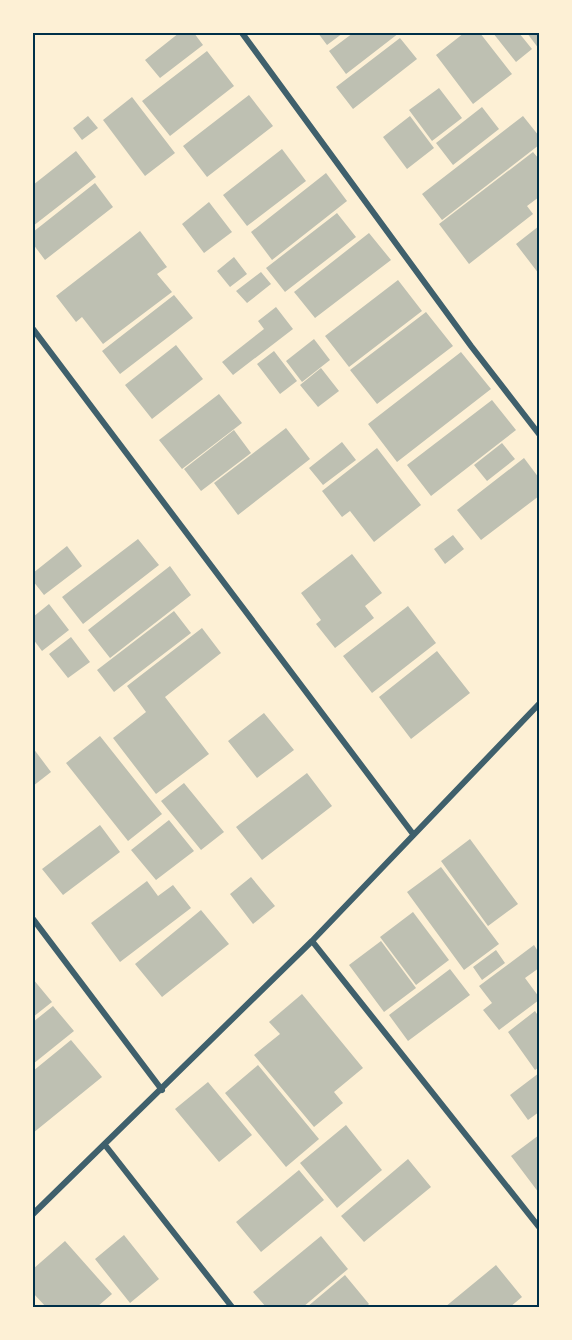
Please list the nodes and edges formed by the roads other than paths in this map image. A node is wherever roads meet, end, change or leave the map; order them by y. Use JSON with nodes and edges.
{"nodes":[{"id":1,"x":242,"y":33,"type":"edge"},
{"id":2,"x":33,"y":329,"type":"edge"},
{"id":3,"x":539,"y":434,"type":"edge"},
{"id":4,"x":539,"y":704,"type":"edge"},
{"id":5,"x":413,"y":834,"type":"junction"},
{"id":6,"x":33,"y":919,"type":"edge"},
{"id":7,"x":312,"y":941,"type":"junction"},
{"id":8,"x":162,"y":1090,"type":"junction"},
{"id":9,"x":105,"y":1145,"type":"junction"},
{"id":10,"x":33,"y":1214,"type":"edge"},
{"id":11,"x":539,"y":1227,"type":"edge"},
{"id":12,"x":232,"y":1307,"type":"edge"}],
"edges":[{"from":1,"to":3,"type":"street"},
{"from":2,"to":5,"type":"street"},
{"from":4,"to":5,"type":"street"},
{"from":5,"to":7,"type":"street"},
{"from":6,"to":8,"type":"street"},
{"from":7,"to":8,"type":"street"},
{"from":7,"to":11,"type":"street"},
{"from":8,"to":9,"type":"street"},
{"from":9,"to":10,"type":"street"},
{"from":9,"to":12,"type":"street"}]}
